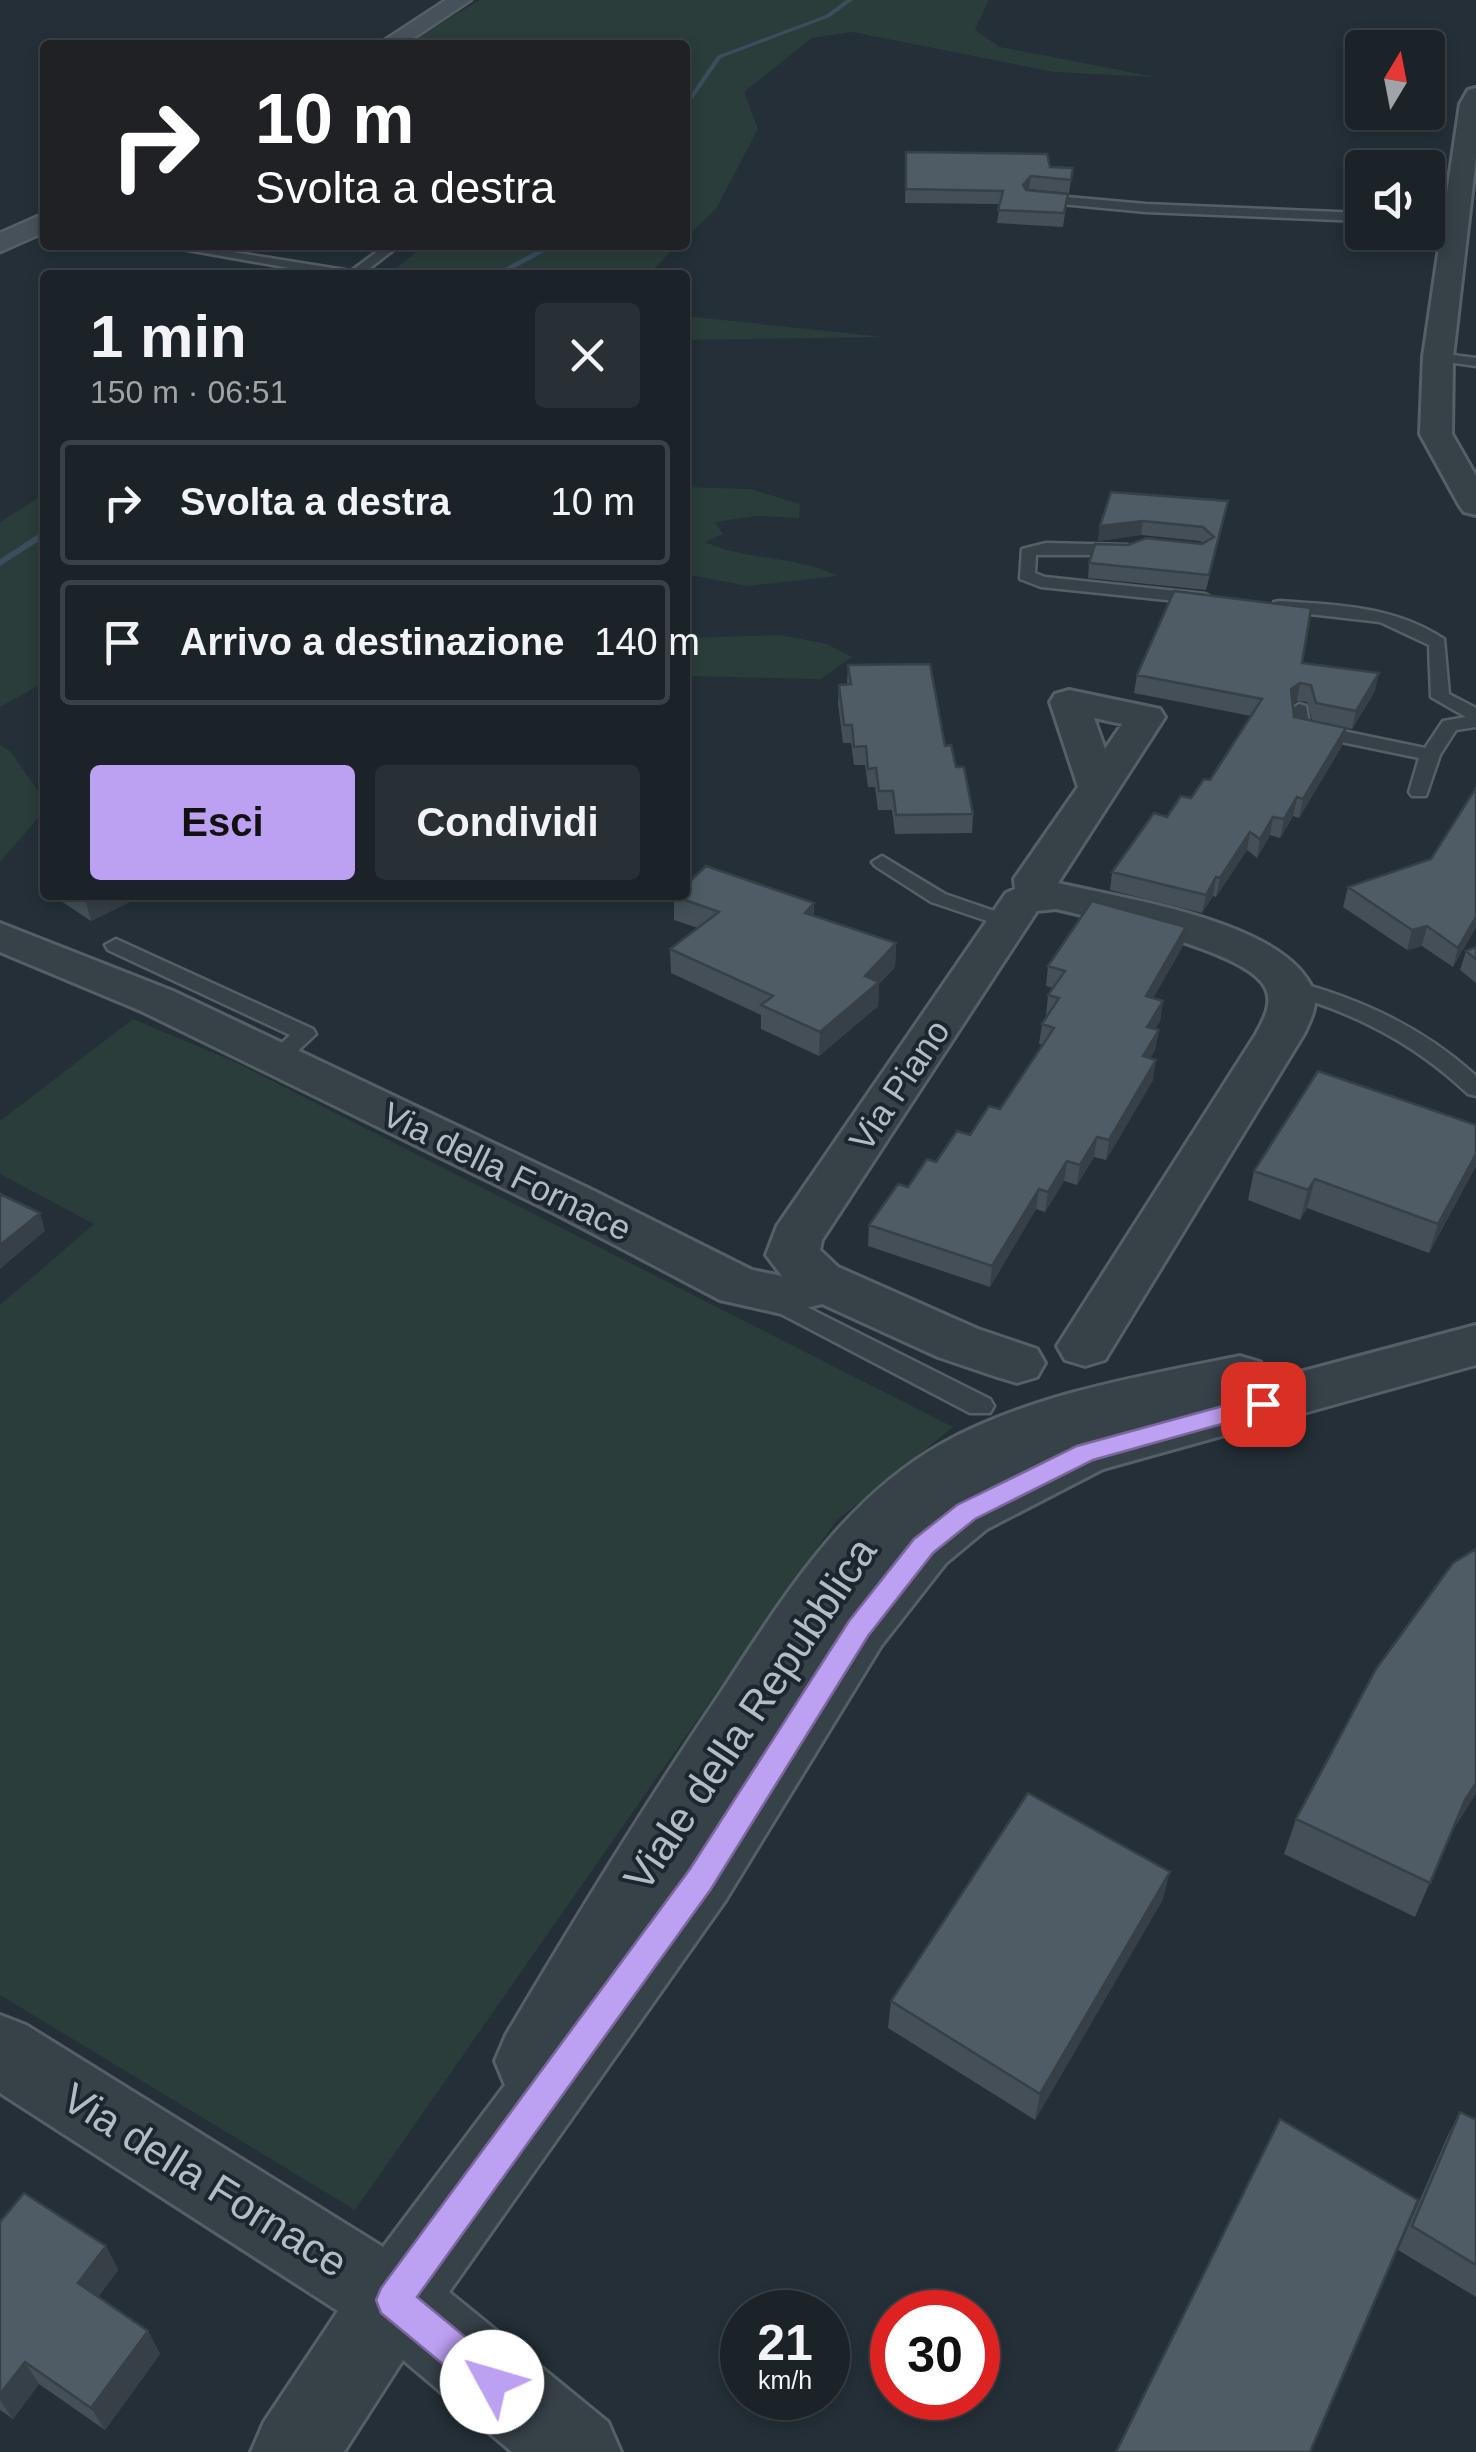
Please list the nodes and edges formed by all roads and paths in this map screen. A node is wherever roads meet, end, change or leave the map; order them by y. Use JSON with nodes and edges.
{"nodes":[{"id":1,"x":460,"y":0,"type":"edge"},
{"id":2,"x":396,"y":40,"type":"edge"},
{"id":3,"x":1476,"y":95,"type":"edge"},
{"id":4,"x":1471,"y":140,"type":"edge"},
{"id":5,"x":1029,"y":198,"type":"edge"},
{"id":6,"x":1445,"y":214,"type":"edge"},
{"id":7,"x":1345,"y":215,"type":"edge"},
{"id":8,"x":40,"y":225,"type":"edge"},
{"id":9,"x":0,"y":244,"type":"edge"},
{"id":10,"x":196,"y":250,"type":"edge"},
{"id":11,"x":387,"y":250,"type":"edge"},
{"id":12,"x":1440,"y":250,"type":"edge"},
{"id":13,"x":322,"y":270,"type":"edge"},
{"id":14,"x":360,"y":270,"type":"edge"},
{"id":15,"x":1438,"y":357,"type":"junction"},
{"id":16,"x":1476,"y":362,"type":"edge"},
{"id":17,"x":1476,"y":504,"type":"edge"},
{"id":18,"x":1141,"y":544,"type":"edge"},
{"id":19,"x":1232,"y":601,"type":"edge"},
{"id":20,"x":1270,"y":605,"type":"edge"},
{"id":21,"x":1299,"y":710,"type":"edge"},
{"id":22,"x":1476,"y":718,"type":"edge"},
{"id":23,"x":1430,"y":755,"type":"junction"},
{"id":24,"x":1096,"y":785,"type":"dead end"},
{"id":25,"x":1418,"y":792,"type":"dead end"},
{"id":26,"x":882,"y":862,"type":"dead end"},
{"id":27,"x":1022,"y":909,"type":"junction"},
{"id":28,"x":0,"y":936,"type":"edge"},
{"id":29,"x":116,"y":945,"type":"dead end"},
{"id":30,"x":1289,"y":987,"type":"junction"},
{"id":31,"x":276,"y":1058,"type":"junction"},
{"id":32,"x":1476,"y":1089,"type":"edge"},
{"id":33,"x":818,"y":1280,"type":"junction"},
{"id":34,"x":764,"y":1294,"type":"junction"},
{"id":35,"x":1476,"y":1330,"type":"edge"},
{"id":36,"x":1086,"y":1346,"type":"junction"},
{"id":37,"x":1476,"y":1346,"type":"edge"},
{"id":38,"x":1016,"y":1363,"type":"junction"},
{"id":39,"x":1127,"y":1400,"type":"junction"},
{"id":40,"x":980,"y":1406,"type":"dead end"},
{"id":41,"x":1073,"y":1436,"type":"junction"},
{"id":42,"x":6,"y":2065,"type":"edge"},
{"id":43,"x":394,"y":2300,"type":"junction"},
{"id":44,"x":294,"y":2452,"type":"edge"},
{"id":45,"x":578,"y":2452,"type":"edge"}],
"edges":[{"from":1,"to":2,"type":"main road"},
{"from":3,"to":4,"type":"street"},
{"from":4,"to":6,"type":"street"},
{"from":5,"to":7,"type":"lane"},
{"from":8,"to":9,"type":"main road"},
{"from":10,"to":13,"type":"lane"},
{"from":11,"to":14,"type":"lane"},
{"from":12,"to":15,"type":"street"},
{"from":15,"to":16,"type":"lane"},
{"from":15,"to":17,"type":"street"},
{"from":18,"to":19,"type":"lane"},
{"from":20,"to":22,"type":"lane"},
{"from":21,"to":23,"type":"lane"},
{"from":22,"to":23,"type":"lane"},
{"from":23,"to":25,"type":"lane"},
{"from":24,"to":27,"type":"street","name":"Via Piano"},
{"from":26,"to":27,"type":"lane"},
{"from":27,"to":30,"type":"street"},
{"from":27,"to":33,"type":"street","name":"Via Piano"},
{"from":28,"to":31,"type":"street","name":"Via della Fornace"},
{"from":29,"to":31,"type":"lane"},
{"from":30,"to":32,"type":"lane"},
{"from":30,"to":36,"type":"street"},
{"from":31,"to":34,"type":"street","name":"Via della Fornace"},
{"from":33,"to":34,"type":"street"},
{"from":33,"to":38,"type":"street"},
{"from":34,"to":40,"type":"lane"},
{"from":35,"to":39,"type":"street","name":"Viale della Repubblica"},
{"from":36,"to":38,"type":"street"},
{"from":36,"to":39,"type":"street"},
{"from":37,"to":41,"type":"street","name":"Viale della Repubblica"},
{"from":38,"to":41,"type":"street"},
{"from":39,"to":41,"type":"street","name":"Viale della Repubblica"},
{"from":41,"to":43,"type":"street","name":"Viale della Repubblica"},
{"from":42,"to":43,"type":"street","name":"Via della Fornace"},
{"from":43,"to":44,"type":"street","name":"Viale della Repubblica"},
{"from":43,"to":45,"type":"street","name":"Via della Fornace"}]}
